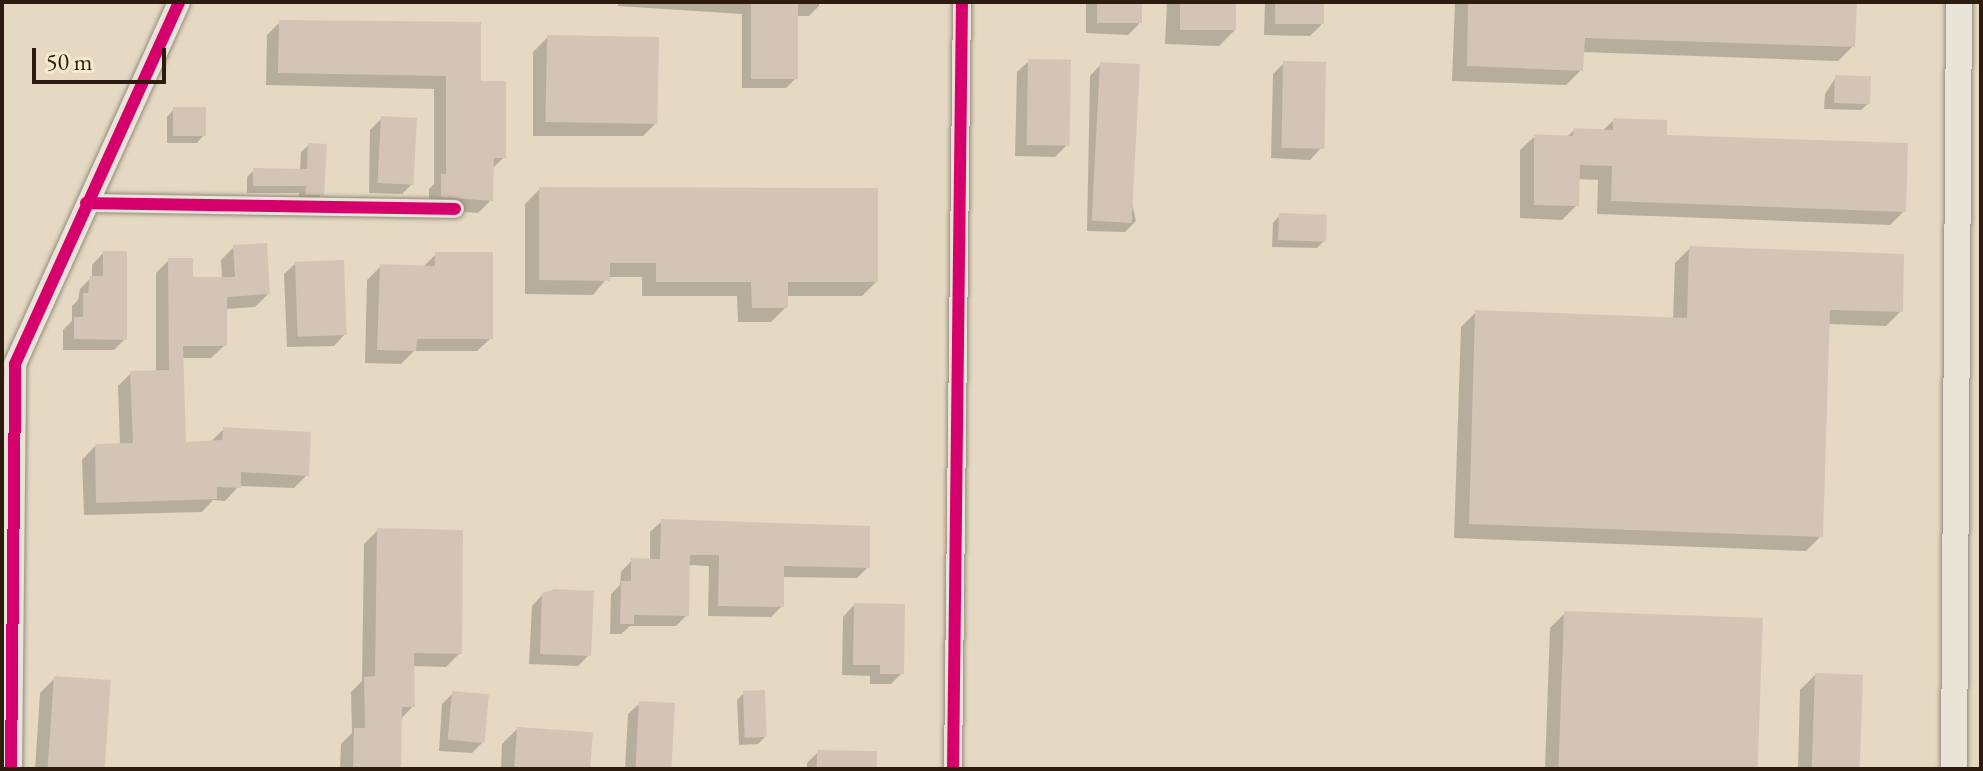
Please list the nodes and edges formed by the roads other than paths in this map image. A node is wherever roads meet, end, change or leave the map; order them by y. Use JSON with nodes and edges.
{"nodes":[{"id":1,"x":179,"y":2,"type":"edge"},
{"id":2,"x":962,"y":2,"type":"edge"},
{"id":3,"x":1959,"y":2,"type":"edge"},
{"id":4,"x":86,"y":203,"type":"junction"},
{"id":5,"x":455,"y":209,"type":"dead end"},
{"id":6,"x":9,"y":367,"type":"edge"},
{"id":7,"x":11,"y":769,"type":"edge"},
{"id":8,"x":953,"y":769,"type":"edge"},
{"id":9,"x":1954,"y":769,"type":"edge"}],
"edges":[{"from":1,"to":4,"type":"street"},
{"from":2,"to":8,"type":"street"},
{"from":3,"to":9,"type":"main road"},
{"from":4,"to":5,"type":"street"},
{"from":4,"to":6,"type":"street"},
{"from":6,"to":7,"type":"street"}]}
